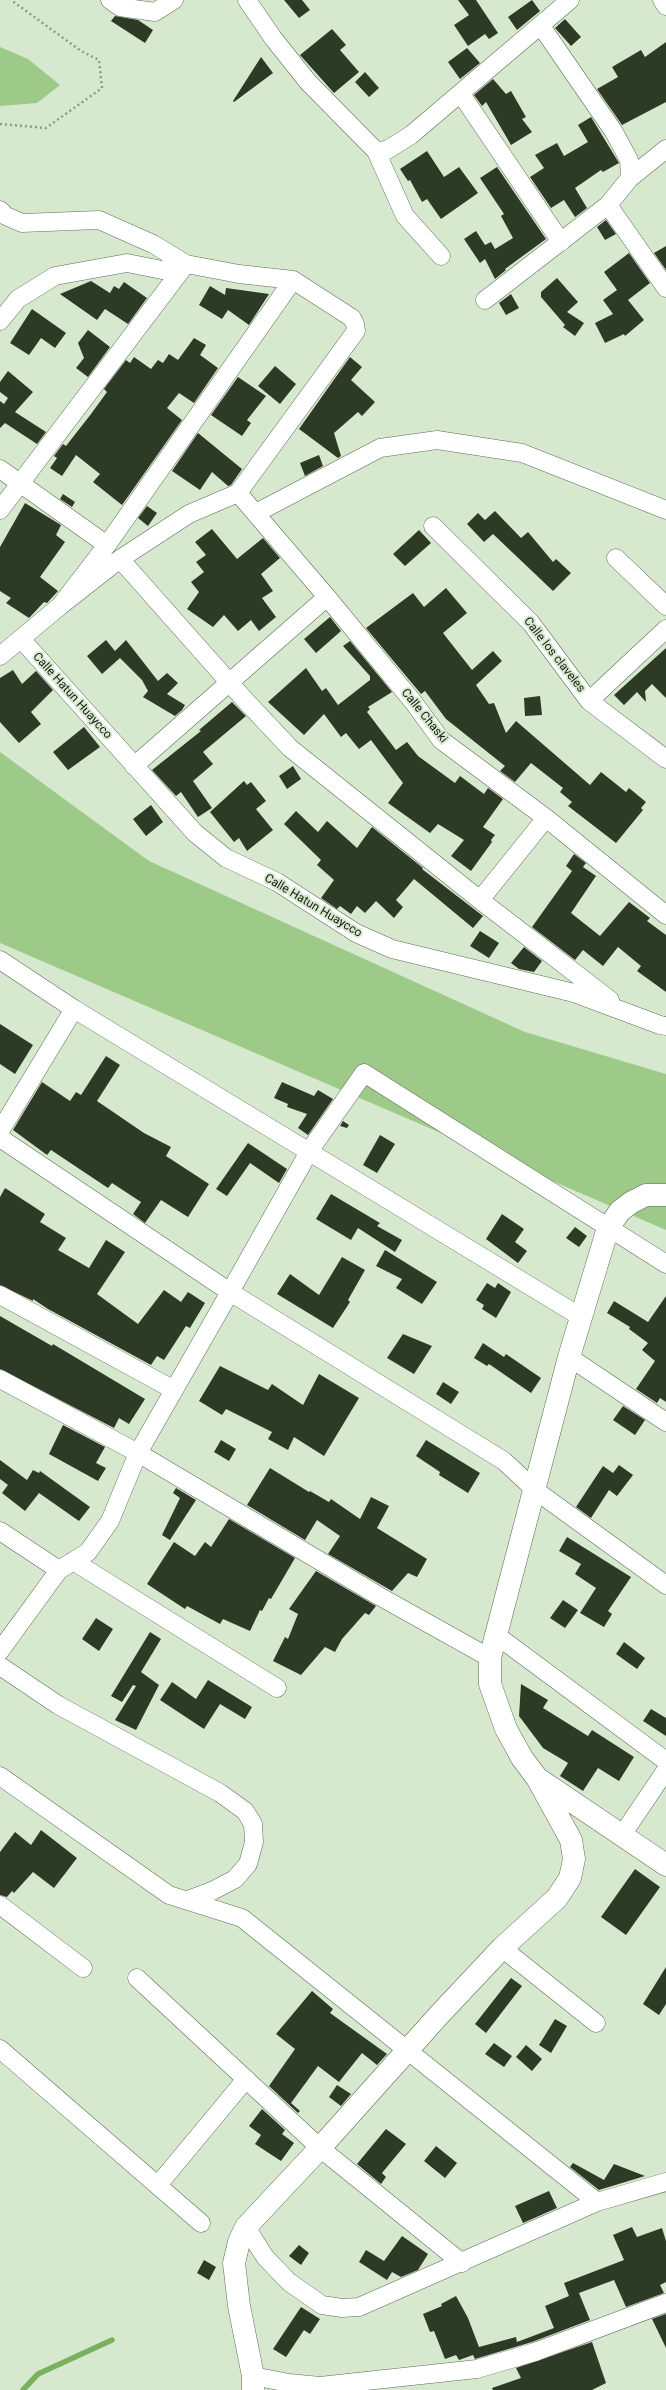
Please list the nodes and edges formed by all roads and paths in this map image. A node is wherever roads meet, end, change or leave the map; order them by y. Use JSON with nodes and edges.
{"nodes":[{"id":1,"x":11,"y":0,"type":"edge"},
{"id":2,"x":110,"y":0,"type":"edge"},
{"id":3,"x":174,"y":0,"type":"edge"},
{"id":4,"x":247,"y":0,"type":"edge"},
{"id":5,"x":662,"y":0,"type":"edge"},
{"id":6,"x":563,"y":2,"type":"edge"},
{"id":7,"x":666,"y":6,"type":"edge"},
{"id":8,"x":541,"y":26,"type":"junction"},
{"id":9,"x":461,"y":94,"type":"junction"},
{"id":10,"x":0,"y":124,"type":"edge"},
{"id":11,"x":666,"y":149,"type":"edge"},
{"id":12,"x":376,"y":151,"type":"junction"},
{"id":13,"x":630,"y":178,"type":"junction"},
{"id":14,"x":608,"y":205,"type":"junction"},
{"id":15,"x":2,"y":216,"type":"edge"},
{"id":16,"x":561,"y":242,"type":"junction"},
{"id":17,"x":441,"y":256,"type":"dead end"},
{"id":18,"x":186,"y":264,"type":"junction"},
{"id":19,"x":293,"y":280,"type":"junction"},
{"id":20,"x":666,"y":288,"type":"edge"},
{"id":21,"x":486,"y":300,"type":"dead end"},
{"id":22,"x":0,"y":321,"type":"edge"},
{"id":23,"x":0,"y":469,"type":"edge"},
{"id":24,"x":20,"y":482,"type":"junction"},
{"id":25,"x":238,"y":492,"type":"junction"},
{"id":26,"x":0,"y":510,"type":"edge"},
{"id":27,"x":666,"y":510,"type":"edge"},
{"id":28,"x":256,"y":513,"type":"junction"},
{"id":29,"x":433,"y":526,"type":"dead end"},
{"id":30,"x":107,"y":545,"type":"junction"},
{"id":31,"x":616,"y":558,"type":"dead end"},
{"id":32,"x":120,"y":559,"type":"junction"},
{"id":33,"x":327,"y":597,"type":"junction"},
{"id":34,"x":60,"y":606,"type":"junction"},
{"id":35,"x":666,"y":606,"type":"edge"},
{"id":36,"x":666,"y":628,"type":"edge"},
{"id":37,"x":22,"y":640,"type":"junction"},
{"id":38,"x":0,"y":656,"type":"edge"},
{"id":39,"x":229,"y":683,"type":"junction"},
{"id":40,"x":589,"y":701,"type":"junction"},
{"id":41,"x":666,"y":759,"type":"edge"},
{"id":42,"x":134,"y":766,"type":"junction"},
{"id":43,"x":546,"y":818,"type":"junction"},
{"id":44,"x":480,"y":900,"type":"junction"},
{"id":45,"x":666,"y":915,"type":"edge"},
{"id":46,"x":0,"y":960,"type":"edge"},
{"id":47,"x":74,"y":1009,"type":"junction"},
{"id":48,"x":626,"y":1012,"type":"junction"},
{"id":49,"x":666,"y":1026,"type":"edge"},
{"id":50,"x":0,"y":1131,"type":"edge"},
{"id":51,"x":0,"y":1138,"type":"edge"},
{"id":52,"x":310,"y":1150,"type":"junction"},
{"id":53,"x":666,"y":1195,"type":"edge"},
{"id":54,"x":608,"y":1228,"type":"junction"},
{"id":55,"x":666,"y":1264,"type":"edge"},
{"id":56,"x":230,"y":1292,"type":"junction"},
{"id":57,"x":0,"y":1294,"type":"edge"},
{"id":58,"x":581,"y":1317,"type":"junction"},
{"id":59,"x":569,"y":1357,"type":"junction"},
{"id":60,"x":0,"y":1380,"type":"edge"},
{"id":61,"x":174,"y":1390,"type":"junction"},
{"id":62,"x":666,"y":1422,"type":"edge"},
{"id":63,"x":138,"y":1453,"type":"junction"},
{"id":64,"x":535,"y":1490,"type":"junction"},
{"id":65,"x":0,"y":1531,"type":"edge"},
{"id":66,"x":66,"y":1566,"type":"junction"},
{"id":67,"x":666,"y":1585,"type":"edge"},
{"id":68,"x":496,"y":1635,"type":"junction"},
{"id":69,"x":0,"y":1651,"type":"edge"},
{"id":70,"x":490,"y":1658,"type":"junction"},
{"id":71,"x":0,"y":1666,"type":"edge"},
{"id":72,"x":277,"y":1688,"type":"dead end"},
{"id":73,"x":666,"y":1761,"type":"edge"},
{"id":74,"x":666,"y":1770,"type":"edge"},
{"id":75,"x":0,"y":1776,"type":"edge"},
{"id":76,"x":537,"y":1778,"type":"junction"},
{"id":77,"x":622,"y":1834,"type":"junction"},
{"id":78,"x":666,"y":1865,"type":"edge"},
{"id":79,"x":188,"y":1900,"type":"junction"},
{"id":80,"x":0,"y":1905,"type":"edge"},
{"id":81,"x":502,"y":1948,"type":"junction"},
{"id":82,"x":83,"y":1968,"type":"dead end"},
{"id":83,"x":137,"y":1978,"type":"dead end"},
{"id":84,"x":596,"y":2023,"type":"dead end"},
{"id":85,"x":0,"y":2049,"type":"edge"},
{"id":86,"x":407,"y":2049,"type":"junction"},
{"id":87,"x":246,"y":2079,"type":"junction"},
{"id":88,"x":320,"y":2148,"type":"junction"},
{"id":89,"x":666,"y":2182,"type":"edge"},
{"id":90,"x":158,"y":2185,"type":"junction"},
{"id":91,"x":597,"y":2202,"type":"junction"},
{"id":92,"x":201,"y":2223,"type":"dead end"},
{"id":93,"x":246,"y":2227,"type":"junction"},
{"id":94,"x":462,"y":2263,"type":"junction"},
{"id":95,"x":666,"y":2303,"type":"edge"},
{"id":96,"x":253,"y":2383,"type":"edge"}],
"edges":[{"from":1,"to":10,"type":"path"},
{"from":2,"to":3,"type":"street"},
{"from":4,"to":12,"type":"street"},
{"from":5,"to":7,"type":"street"},
{"from":6,"to":8,"type":"street"},
{"from":8,"to":9,"type":"street"},
{"from":8,"to":13,"type":"street"},
{"from":9,"to":12,"type":"street"},
{"from":9,"to":16,"type":"street"},
{"from":11,"to":13,"type":"street"},
{"from":12,"to":17,"type":"street"},
{"from":13,"to":14,"type":"street"},
{"from":14,"to":16,"type":"street"},
{"from":14,"to":20,"type":"street"},
{"from":15,"to":18,"type":"street"},
{"from":16,"to":21,"type":"street"},
{"from":18,"to":19,"type":"street"},
{"from":18,"to":22,"type":"street"},
{"from":18,"to":24,"type":"street"},
{"from":19,"to":25,"type":"street"},
{"from":19,"to":30,"type":"street"},
{"from":23,"to":24,"type":"street"},
{"from":24,"to":26,"type":"street"},
{"from":24,"to":30,"type":"street"},
{"from":25,"to":28,"type":"street","name":"Calle Chaski"},
{"from":25,"to":32,"type":"street"},
{"from":27,"to":28,"type":"street"},
{"from":28,"to":33,"type":"street","name":"Calle Chaski"},
{"from":29,"to":40,"type":"street","name":"Calle los claveles"},
{"from":30,"to":34,"type":"street"},
{"from":31,"to":35,"type":"street"},
{"from":32,"to":34,"type":"street"},
{"from":32,"to":39,"type":"street"},
{"from":33,"to":39,"type":"street"},
{"from":33,"to":43,"type":"street","name":"Calle Chaski"},
{"from":34,"to":37,"type":"street"},
{"from":36,"to":40,"type":"street"},
{"from":37,"to":38,"type":"street"},
{"from":37,"to":42,"type":"street","name":"Calle Hatun Huaycco"},
{"from":39,"to":42,"type":"street"},
{"from":39,"to":44,"type":"street"},
{"from":40,"to":41,"type":"street","name":"Calle los claveles"},
{"from":42,"to":48,"type":"street","name":"Calle Hatun Huaycco"},
{"from":43,"to":44,"type":"street"},
{"from":43,"to":45,"type":"street","name":"Calle Chaski"},
{"from":44,"to":48,"type":"street"},
{"from":46,"to":47,"type":"street"},
{"from":47,"to":50,"type":"street"},
{"from":47,"to":52,"type":"street"},
{"from":48,"to":49,"type":"street","name":"Calle Hatun Huaycco"},
{"from":51,"to":56,"type":"street"},
{"from":52,"to":54,"type":"street"},
{"from":52,"to":56,"type":"street"},
{"from":52,"to":58,"type":"street"},
{"from":53,"to":54,"type":"street"},
{"from":54,"to":55,"type":"street"},
{"from":54,"to":58,"type":"street"},
{"from":56,"to":61,"type":"street"},
{"from":56,"to":64,"type":"street"},
{"from":57,"to":61,"type":"street"},
{"from":58,"to":59,"type":"street"},
{"from":59,"to":62,"type":"street"},
{"from":59,"to":64,"type":"street"},
{"from":60,"to":63,"type":"street"},
{"from":61,"to":63,"type":"street"},
{"from":63,"to":66,"type":"street"},
{"from":63,"to":70,"type":"street"},
{"from":64,"to":67,"type":"street"},
{"from":64,"to":68,"type":"street"},
{"from":65,"to":66,"type":"street"},
{"from":66,"to":69,"type":"street"},
{"from":66,"to":72,"type":"street"},
{"from":68,"to":70,"type":"street"},
{"from":68,"to":73,"type":"street"},
{"from":70,"to":76,"type":"street"},
{"from":71,"to":79,"type":"street"},
{"from":74,"to":77,"type":"street"},
{"from":75,"to":79,"type":"street"},
{"from":76,"to":77,"type":"street"},
{"from":76,"to":81,"type":"street"},
{"from":77,"to":78,"type":"street"},
{"from":79,"to":86,"type":"street"},
{"from":80,"to":82,"type":"street"},
{"from":81,"to":84,"type":"street"},
{"from":81,"to":86,"type":"street"},
{"from":83,"to":87,"type":"street"},
{"from":85,"to":90,"type":"street"},
{"from":86,"to":88,"type":"street"},
{"from":86,"to":91,"type":"street"},
{"from":87,"to":88,"type":"street"},
{"from":87,"to":90,"type":"street"},
{"from":88,"to":93,"type":"street"},
{"from":88,"to":94,"type":"street"},
{"from":89,"to":91,"type":"street"},
{"from":90,"to":92,"type":"street"},
{"from":91,"to":94,"type":"street"},
{"from":93,"to":94,"type":"street"},
{"from":93,"to":96,"type":"street"},
{"from":95,"to":96,"type":"street"}]}
